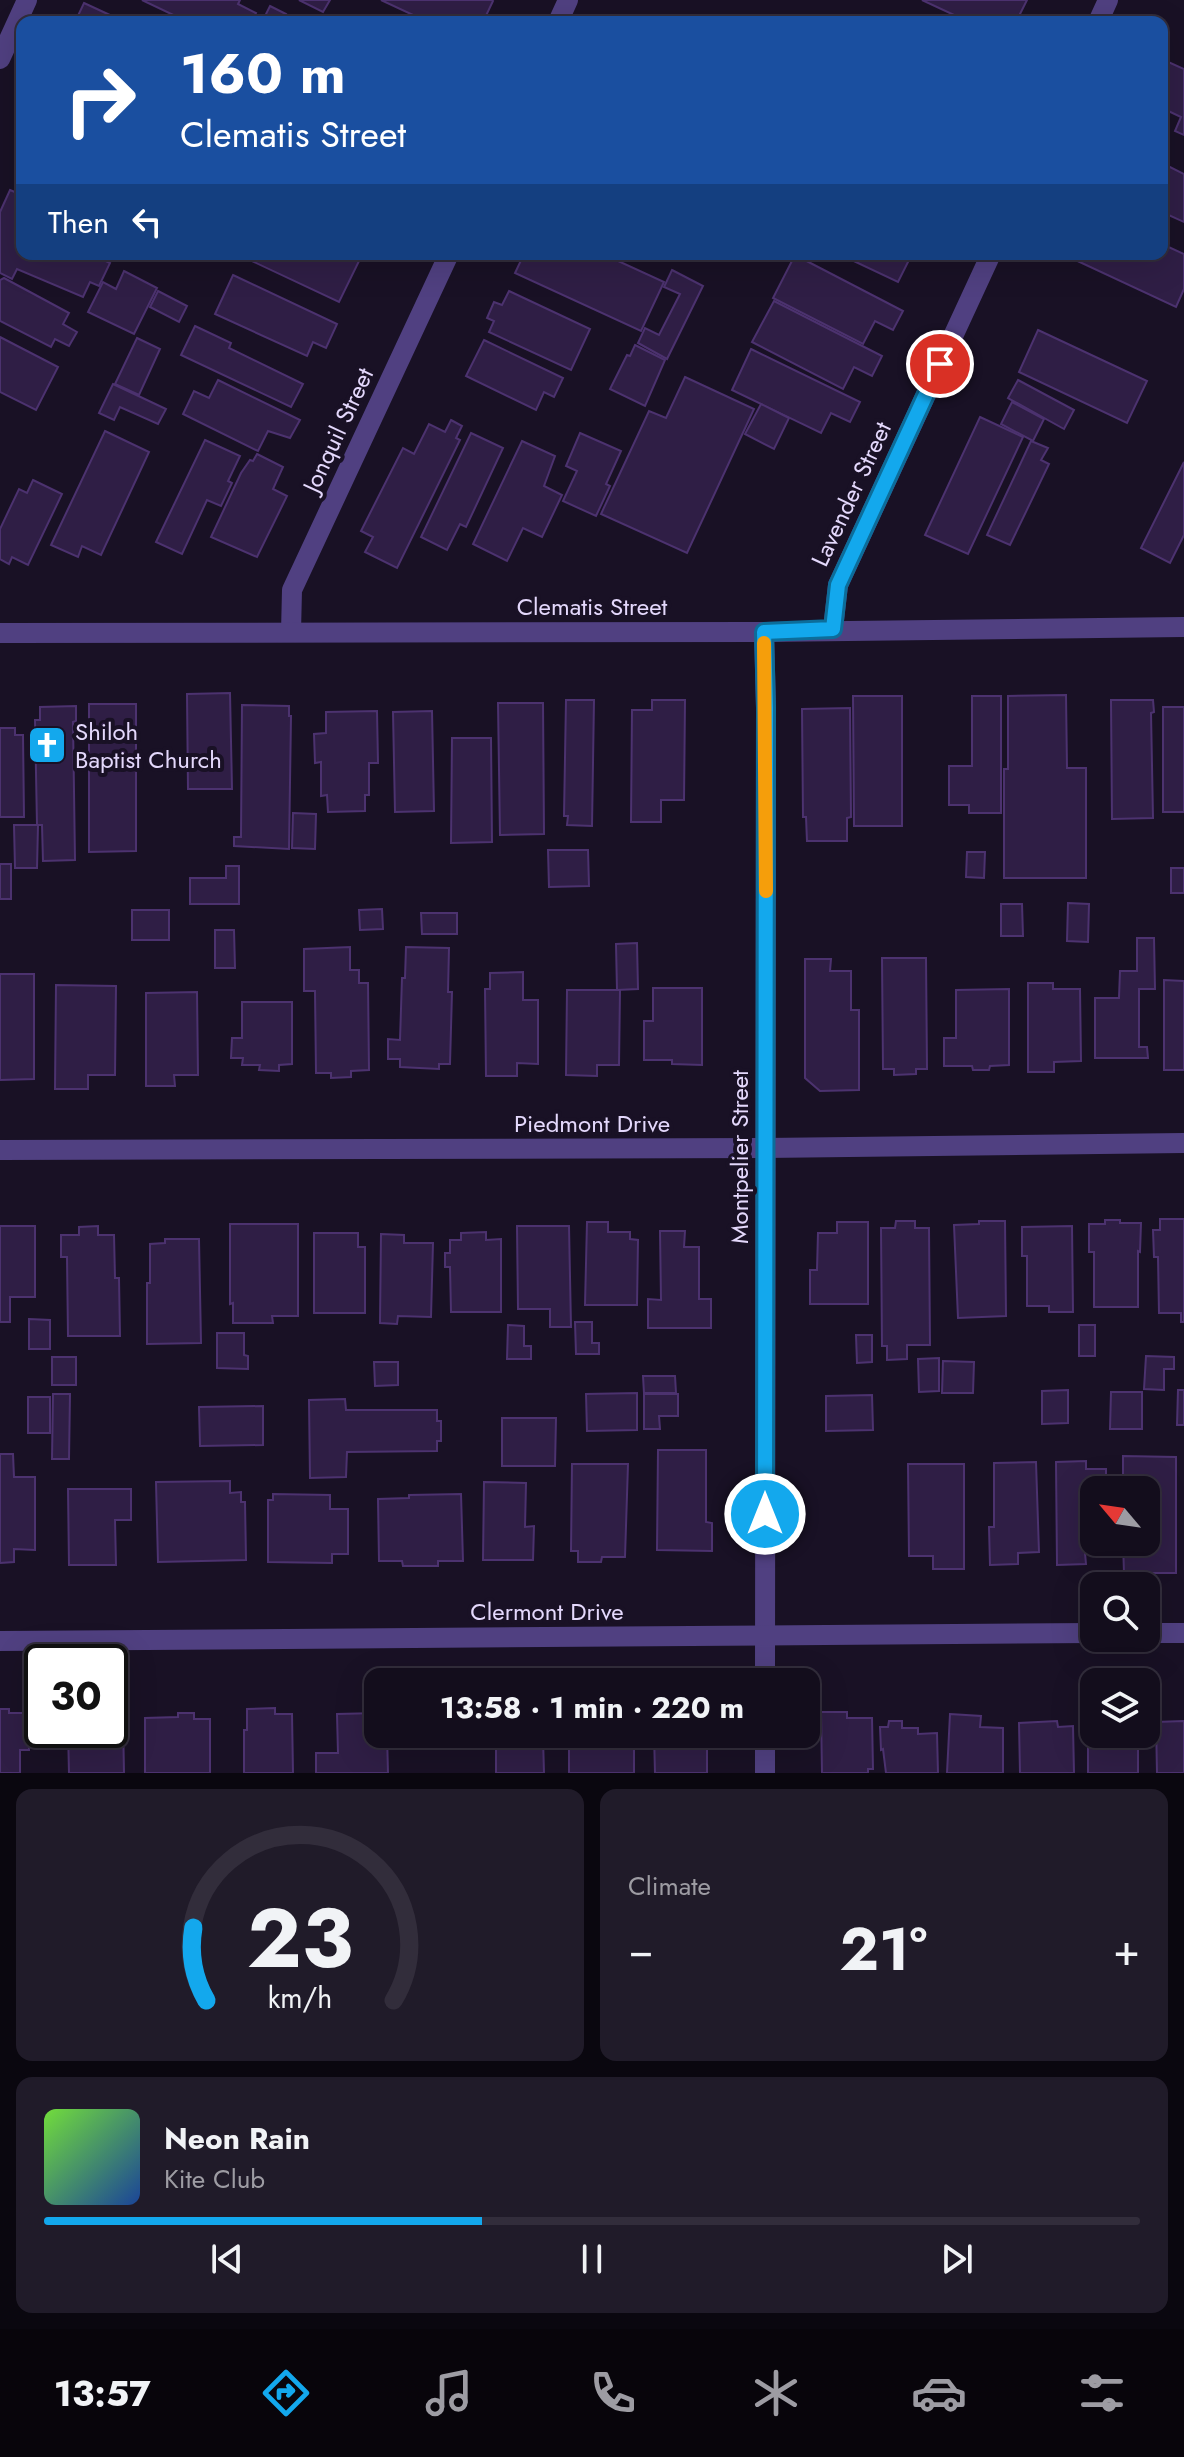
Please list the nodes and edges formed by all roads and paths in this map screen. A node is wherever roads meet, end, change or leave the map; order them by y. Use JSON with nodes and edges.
{"nodes":[{"id":1,"x":16,"y":24,"type":"edge"},
{"id":2,"x":0,"y":59,"type":"edge"},
{"id":3,"x":446,"y":260,"type":"edge"},
{"id":4,"x":988,"y":260,"type":"edge"},
{"id":5,"x":1184,"y":627,"type":"edge"},
{"id":6,"x":833,"y":629,"type":"junction"},
{"id":7,"x":291,"y":632,"type":"junction"},
{"id":8,"x":764,"y":632,"type":"junction"},
{"id":9,"x":0,"y":633,"type":"edge"},
{"id":10,"x":1184,"y":1143,"type":"edge"},
{"id":11,"x":765,"y":1148,"type":"junction"},
{"id":12,"x":0,"y":1150,"type":"edge"},
{"id":13,"x":1080,"y":1633,"type":"edge"},
{"id":14,"x":1160,"y":1633,"type":"edge"},
{"id":15,"x":1184,"y":1633,"type":"edge"},
{"id":16,"x":765,"y":1636,"type":"junction"},
{"id":17,"x":0,"y":1641,"type":"edge"},
{"id":18,"x":765,"y":1668,"type":"edge"},
{"id":19,"x":765,"y":1748,"type":"edge"},
{"id":20,"x":765,"y":1773,"type":"edge"}],
"edges":[{"from":1,"to":2,"type":"street"},
{"from":3,"to":7,"type":"street","name":"Jonquil Street"},
{"from":4,"to":6,"type":"street","name":"Lavender Street"},
{"from":5,"to":6,"type":"street","name":"Clematis Street"},
{"from":6,"to":8,"type":"street","name":"Clematis Street"},
{"from":7,"to":8,"type":"street","name":"Clematis Street"},
{"from":7,"to":9,"type":"street","name":"Clematis Street"},
{"from":8,"to":11,"type":"street","name":"Montpelier Street"},
{"from":10,"to":11,"type":"street","name":"Piedmont Drive"},
{"from":11,"to":12,"type":"street","name":"Piedmont Drive"},
{"from":11,"to":16,"type":"street","name":"Montpelier Street"},
{"from":13,"to":16,"type":"street","name":"Clermont Drive"},
{"from":14,"to":15,"type":"street"},
{"from":16,"to":17,"type":"street","name":"Clermont Drive"},
{"from":16,"to":18,"type":"street","name":"Montpelier Street"},
{"from":19,"to":20,"type":"street"}]}
